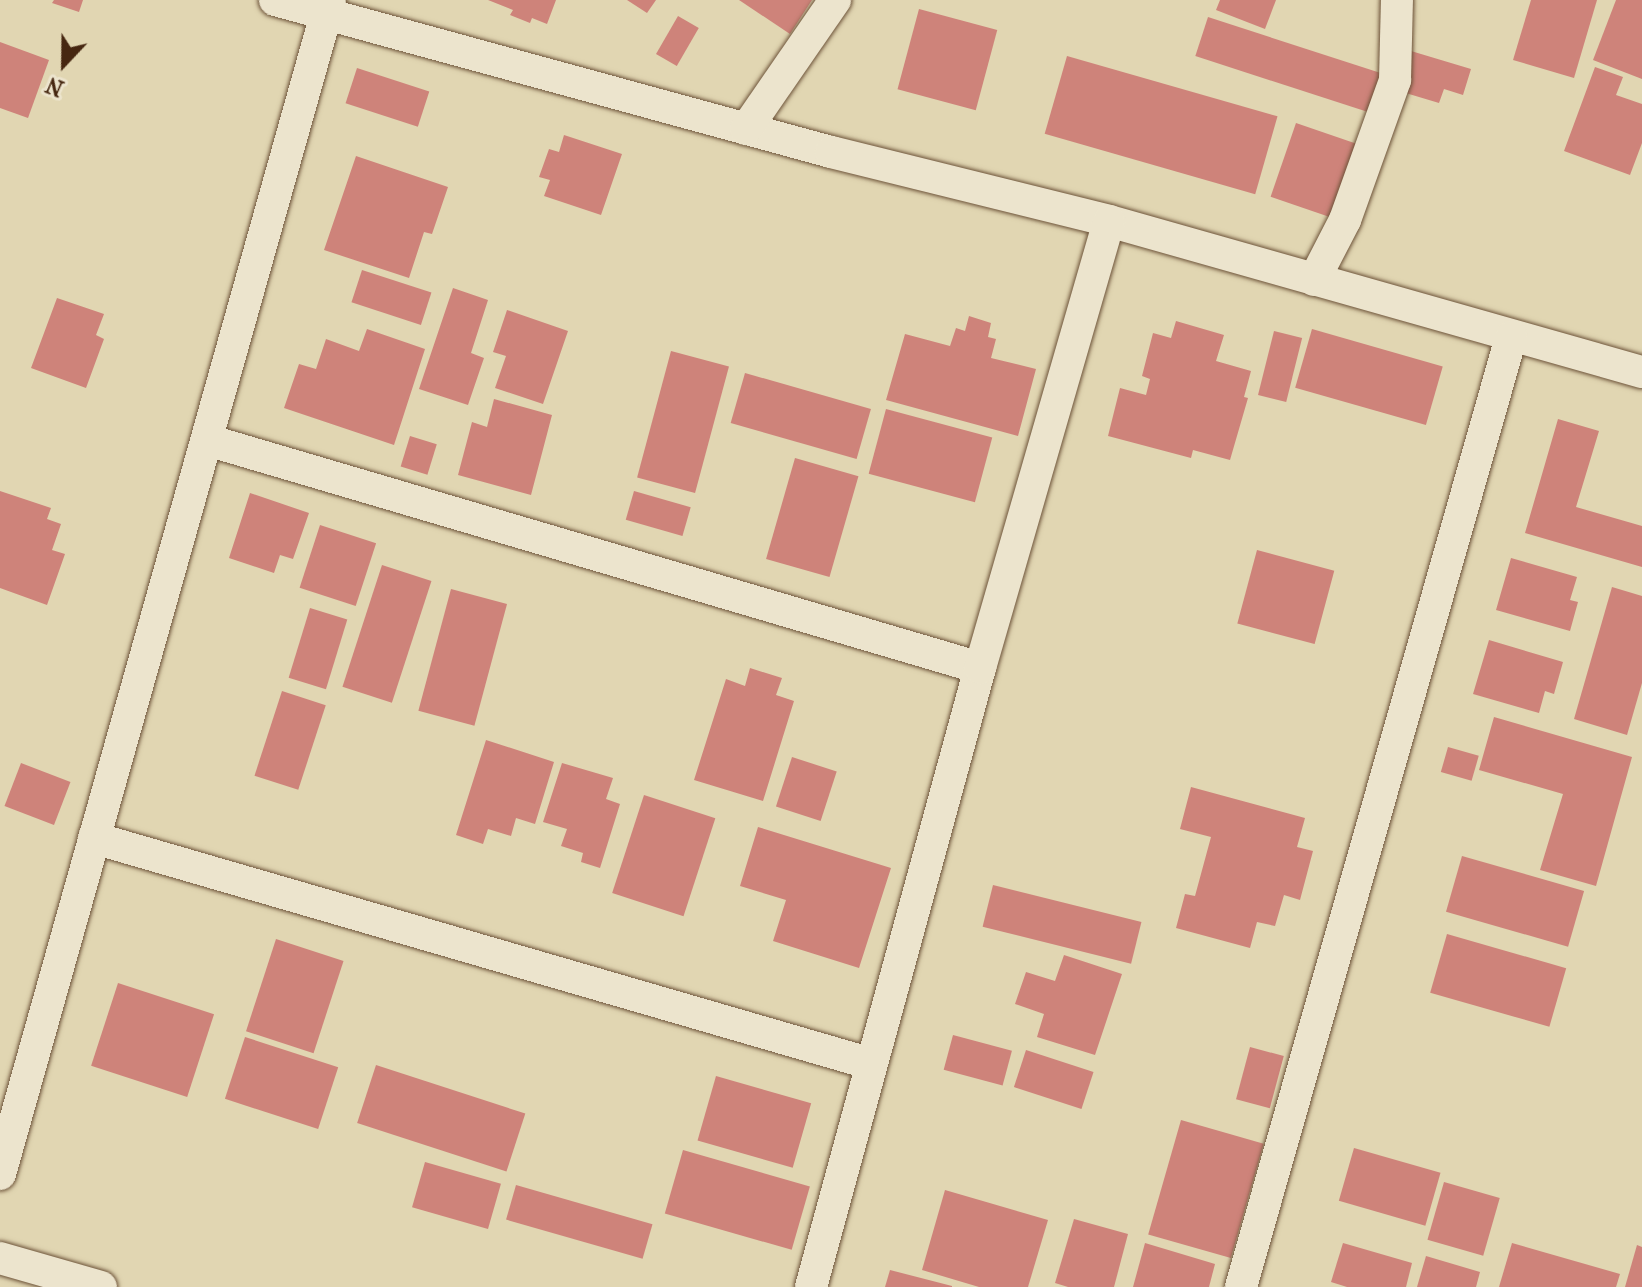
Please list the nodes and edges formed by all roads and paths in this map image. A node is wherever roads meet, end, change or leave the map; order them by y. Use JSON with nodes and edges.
{"nodes":[{"id":1,"x":275,"y":0,"type":"edge"},
{"id":2,"x":835,"y":0,"type":"edge"},
{"id":3,"x":1397,"y":0,"type":"edge"},
{"id":4,"x":328,"y":7,"type":"edge"},
{"id":5,"x":746,"y":129,"type":"junction"},
{"id":6,"x":1109,"y":221,"type":"junction"},
{"id":7,"x":1314,"y":280,"type":"junction"},
{"id":8,"x":1511,"y":337,"type":"junction"},
{"id":9,"x":1642,"y":372,"type":"edge"},
{"id":10,"x":207,"y":440,"type":"junction"},
{"id":11,"x":980,"y":668,"type":"junction"},
{"id":12,"x":94,"y":838,"type":"junction"},
{"id":13,"x":872,"y":1064,"type":"junction"},
{"id":14,"x":0,"y":1174,"type":"edge"},
{"id":15,"x":0,"y":1258,"type":"edge"},
{"id":16,"x":101,"y":1287,"type":"edge"},
{"id":17,"x":811,"y":1287,"type":"edge"},
{"id":18,"x":1241,"y":1287,"type":"edge"}],
"edges":[{"from":1,"to":4,"type":"street"},
{"from":2,"to":5,"type":"street"},
{"from":3,"to":7,"type":"street"},
{"from":4,"to":5,"type":"street"},
{"from":4,"to":10,"type":"street"},
{"from":5,"to":6,"type":"street"},
{"from":6,"to":7,"type":"street"},
{"from":6,"to":11,"type":"street"},
{"from":7,"to":8,"type":"street"},
{"from":8,"to":9,"type":"street"},
{"from":8,"to":18,"type":"street"},
{"from":10,"to":11,"type":"street"},
{"from":10,"to":12,"type":"street"},
{"from":11,"to":13,"type":"street"},
{"from":12,"to":13,"type":"street"},
{"from":12,"to":14,"type":"street"},
{"from":13,"to":17,"type":"street"},
{"from":15,"to":16,"type":"street"}]}
